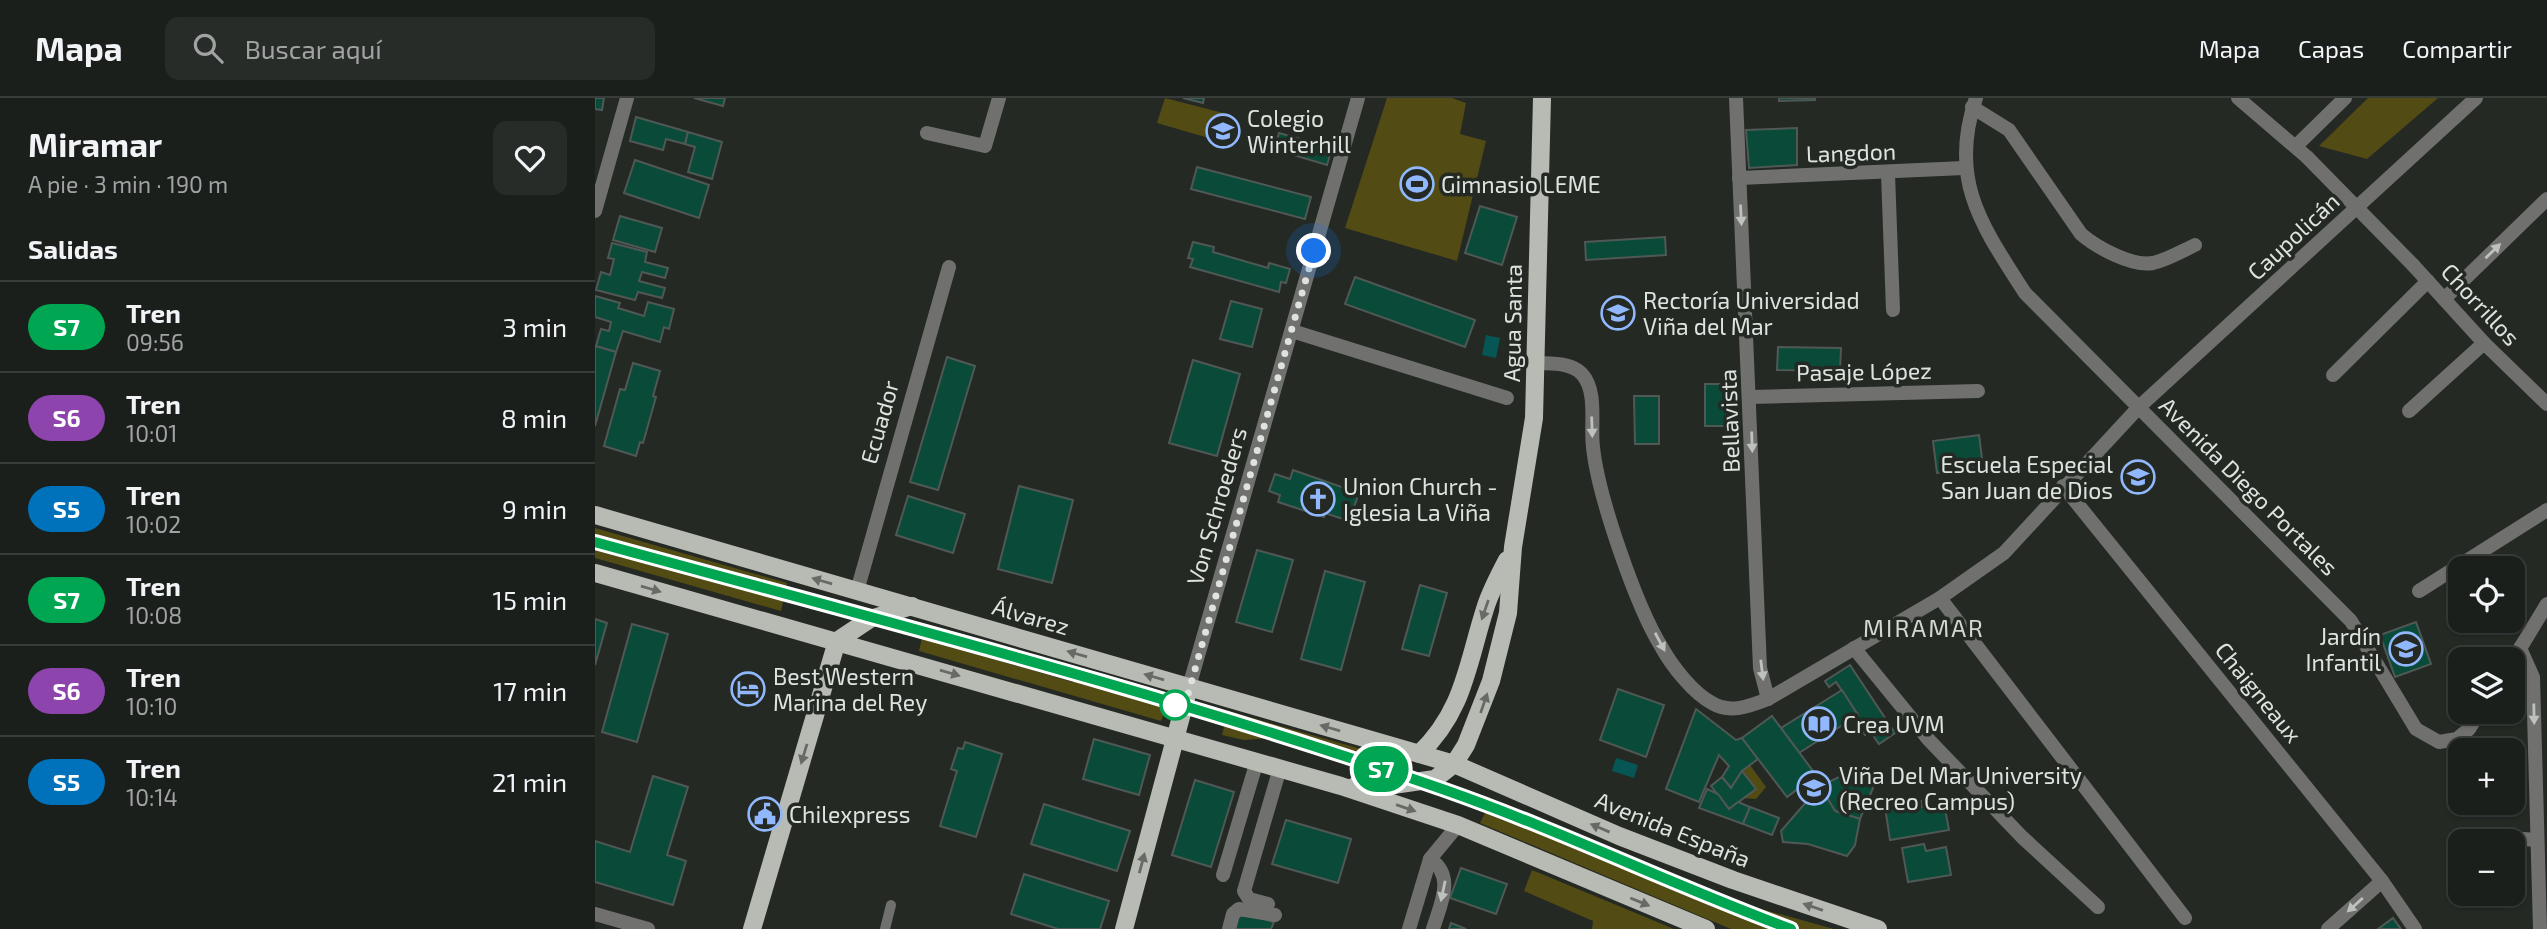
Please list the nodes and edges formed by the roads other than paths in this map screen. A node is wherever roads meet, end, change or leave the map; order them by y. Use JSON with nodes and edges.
{"nodes":[{"id":1,"x":627,"y":98,"type":"edge"},
{"id":2,"x":999,"y":98,"type":"edge"},
{"id":3,"x":1358,"y":98,"type":"edge"},
{"id":4,"x":1542,"y":98,"type":"edge"},
{"id":5,"x":1736,"y":98,"type":"edge"},
{"id":6,"x":2238,"y":98,"type":"edge"},
{"id":7,"x":2345,"y":98,"type":"edge"},
{"id":8,"x":2476,"y":98,"type":"edge"},
{"id":9,"x":1974,"y":103,"type":"edge"},
{"id":10,"x":927,"y":134,"type":"dead end"},
{"id":11,"x":2297,"y":145,"type":"junction"},
{"id":12,"x":601,"y":166,"type":"edge"},
{"id":13,"x":1964,"y":168,"type":"junction"},
{"id":14,"x":1888,"y":174,"type":"junction"},
{"id":15,"x":1739,"y":178,"type":"junction"},
{"id":16,"x":2547,"y":199,"type":"edge"},
{"id":17,"x":595,"y":211,"type":"edge"},
{"id":18,"x":2195,"y":245,"type":"dead end"},
{"id":19,"x":949,"y":268,"type":"dead end"},
{"id":20,"x":2428,"y":281,"type":"junction"},
{"id":21,"x":2444,"y":299,"type":"junction"},
{"id":22,"x":1893,"y":310,"type":"dead end"},
{"id":23,"x":1291,"y":331,"type":"junction"},
{"id":24,"x":2484,"y":343,"type":"junction"},
{"id":25,"x":1536,"y":363,"type":"junction"},
{"id":26,"x":2333,"y":375,"type":"dead end"},
{"id":27,"x":1978,"y":391,"type":"dead end"},
{"id":28,"x":1751,"y":397,"type":"junction"},
{"id":29,"x":1507,"y":398,"type":"dead end"},
{"id":30,"x":2547,"y":404,"type":"edge"},
{"id":31,"x":2139,"y":407,"type":"junction"},
{"id":32,"x":2409,"y":411,"type":"dead end"},
{"id":33,"x":2063,"y":486,"type":"junction"},
{"id":34,"x":2547,"y":510,"type":"edge"},
{"id":35,"x":595,"y":515,"type":"edge"},
{"id":36,"x":1513,"y":547,"type":"junction"},
{"id":37,"x":595,"y":573,"type":"edge"},
{"id":38,"x":857,"y":591,"type":"junction"},
{"id":39,"x":2419,"y":591,"type":"dead end"},
{"id":40,"x":1940,"y":598,"type":"junction"},
{"id":41,"x":2547,"y":604,"type":"edge"},
{"id":42,"x":912,"y":606,"type":"junction"},
{"id":43,"x":837,"y":641,"type":"junction"},
{"id":44,"x":2521,"y":647,"type":"edge"},
{"id":45,"x":1854,"y":648,"type":"junction"},
{"id":46,"x":2525,"y":666,"type":"edge"},
{"id":47,"x":1189,"y":687,"type":"junction"},
{"id":48,"x":1768,"y":699,"type":"junction"},
{"id":49,"x":2472,"y":724,"type":"edge"},
{"id":50,"x":1177,"y":737,"type":"junction"},
{"id":51,"x":1419,"y":754,"type":"junction"},
{"id":52,"x":1257,"y":761,"type":"junction"},
{"id":53,"x":1454,"y":764,"type":"junction"},
{"id":54,"x":1280,"y":768,"type":"junction"},
{"id":55,"x":1342,"y":786,"type":"junction"},
{"id":56,"x":1458,"y":825,"type":"junction"},
{"id":57,"x":2525,"y":839,"type":"edge"},
{"id":58,"x":2537,"y":840,"type":"junction"},
{"id":59,"x":1430,"y":859,"type":"junction"},
{"id":60,"x":1223,"y":875,"type":"dead end"},
{"id":61,"x":2382,"y":881,"type":"junction"},
{"id":62,"x":891,"y":905,"type":"dead end"},
{"id":63,"x":2098,"y":907,"type":"dead end"},
{"id":64,"x":595,"y":914,"type":"edge"},
{"id":65,"x":2185,"y":918,"type":"dead end"},
{"id":66,"x":648,"y":929,"type":"edge"},
{"id":67,"x":752,"y":929,"type":"edge"},
{"id":68,"x":885,"y":929,"type":"edge"},
{"id":69,"x":1124,"y":929,"type":"edge"},
{"id":70,"x":1229,"y":929,"type":"edge"},
{"id":71,"x":1409,"y":929,"type":"edge"},
{"id":72,"x":1433,"y":929,"type":"edge"},
{"id":73,"x":1706,"y":929,"type":"edge"},
{"id":74,"x":1878,"y":929,"type":"edge"},
{"id":75,"x":2328,"y":929,"type":"edge"},
{"id":76,"x":2415,"y":929,"type":"edge"},
{"id":77,"x":2540,"y":929,"type":"edge"}],
"edges":[{"from":1,"to":12,"type":"street"},
{"from":2,"to":10,"type":"street"},
{"from":3,"to":23,"type":"street","name":"Von Schroeders"},
{"from":4,"to":25,"type":"main road","name":"Agua Santa"},
{"from":5,"to":15,"type":"street","name":"Bellavista"},
{"from":6,"to":11,"type":"street","name":"Chorrillos"},
{"from":7,"to":11,"type":"street"},
{"from":8,"to":31,"type":"street","name":"Caupolicán"},
{"from":9,"to":13,"type":"street"},
{"from":9,"to":18,"type":"street"},
{"from":11,"to":20,"type":"street","name":"Chorrillos","bridge":true},
{"from":12,"to":17,"type":"street"},
{"from":13,"to":14,"type":"street","name":"Langdon"},
{"from":13,"to":31,"type":"street"},
{"from":14,"to":15,"type":"street","name":"Langdon"},
{"from":14,"to":22,"type":"street"},
{"from":15,"to":28,"type":"street","name":"Bellavista","one_way":true},
{"from":21,"to":16,"type":"street","one_way":true},
{"from":19,"to":38,"type":"street","name":"Ecuador"},
{"from":20,"to":21,"type":"street","name":"Chorrillos"},
{"from":20,"to":26,"type":"street"},
{"from":21,"to":24,"type":"street","name":"Chorrillos"},
{"from":23,"to":29,"type":"street"},
{"from":23,"to":47,"type":"street","name":"Von Schroeders"},
{"from":24,"to":30,"type":"street","name":"Chorrillos"},
{"from":24,"to":32,"type":"street"},
{"from":25,"to":36,"type":"main road","name":"Agua Santa"},
{"from":25,"to":48,"type":"street","name":"Avenida Diego Portales","one_way":true},
{"from":27,"to":28,"type":"street","name":"Pasaje López"},
{"from":28,"to":48,"type":"street","name":"Bellavista","one_way":true},
{"from":31,"to":33,"type":"street","name":"Avenida Diego Portales"},
{"from":31,"to":49,"type":"street","name":"Avenida Diego Portales"},
{"from":33,"to":40,"type":"street","name":"Avenida Diego Portales"},
{"from":33,"to":61,"type":"street","name":"Chaigneaux"},
{"from":34,"to":39,"type":"street"},
{"from":38,"to":35,"type":"main road","name":"Álvarez","one_way":true},
{"from":36,"to":51,"type":"main road","name":"Agua Santa","one_way":true},
{"from":53,"to":36,"type":"main road","name":"Agua Santa","one_way":true},
{"from":37,"to":43,"type":"main road","one_way":true},
{"from":38,"to":42,"type":"main road","name":"Álvarez"},
{"from":40,"to":45,"type":"street","name":"Avenida Diego Portales"},
{"from":40,"to":65,"type":"street"},
{"from":41,"to":44,"type":"street"},
{"from":42,"to":43,"type":"main road"},
{"from":47,"to":42,"type":"main road","name":"Álvarez","one_way":true},
{"from":43,"to":50,"type":"main road","one_way":true},
{"from":43,"to":67,"type":"main road","one_way":true},
{"from":45,"to":48,"type":"street","name":"Avenida Diego Portales"},
{"from":45,"to":63,"type":"street"},
{"from":46,"to":58,"type":"street","one_way":true},
{"from":47,"to":50,"type":"main road","name":"Von Schroeders"},
{"from":51,"to":47,"type":"main road","name":"Álvarez","one_way":true},
{"from":50,"to":52,"type":"main road"},
{"from":69,"to":50,"type":"main road","name":"Von Schroeders","one_way":true},
{"from":51,"to":53,"type":"main road","name":"Álvarez"},
{"from":52,"to":54,"type":"main road"},
{"from":52,"to":60,"type":"street"},
{"from":53,"to":55,"type":"main road"},
{"from":74,"to":53,"type":"main road","name":"Avenida España","one_way":true},
{"from":54,"to":55,"type":"main road"},
{"from":54,"to":70,"type":"street"},
{"from":55,"to":56,"type":"main road","one_way":true},
{"from":56,"to":59,"type":"street"},
{"from":56,"to":73,"type":"main road","one_way":true},
{"from":57,"to":58,"type":"street"},
{"from":58,"to":77,"type":"street"},
{"from":59,"to":71,"type":"street"},
{"from":59,"to":72,"type":"street","one_way":true},
{"from":61,"to":75,"type":"street","one_way":true},
{"from":61,"to":76,"type":"street","name":"Chaigneaux"},
{"from":62,"to":68,"type":"street"},
{"from":64,"to":66,"type":"street"}]}
